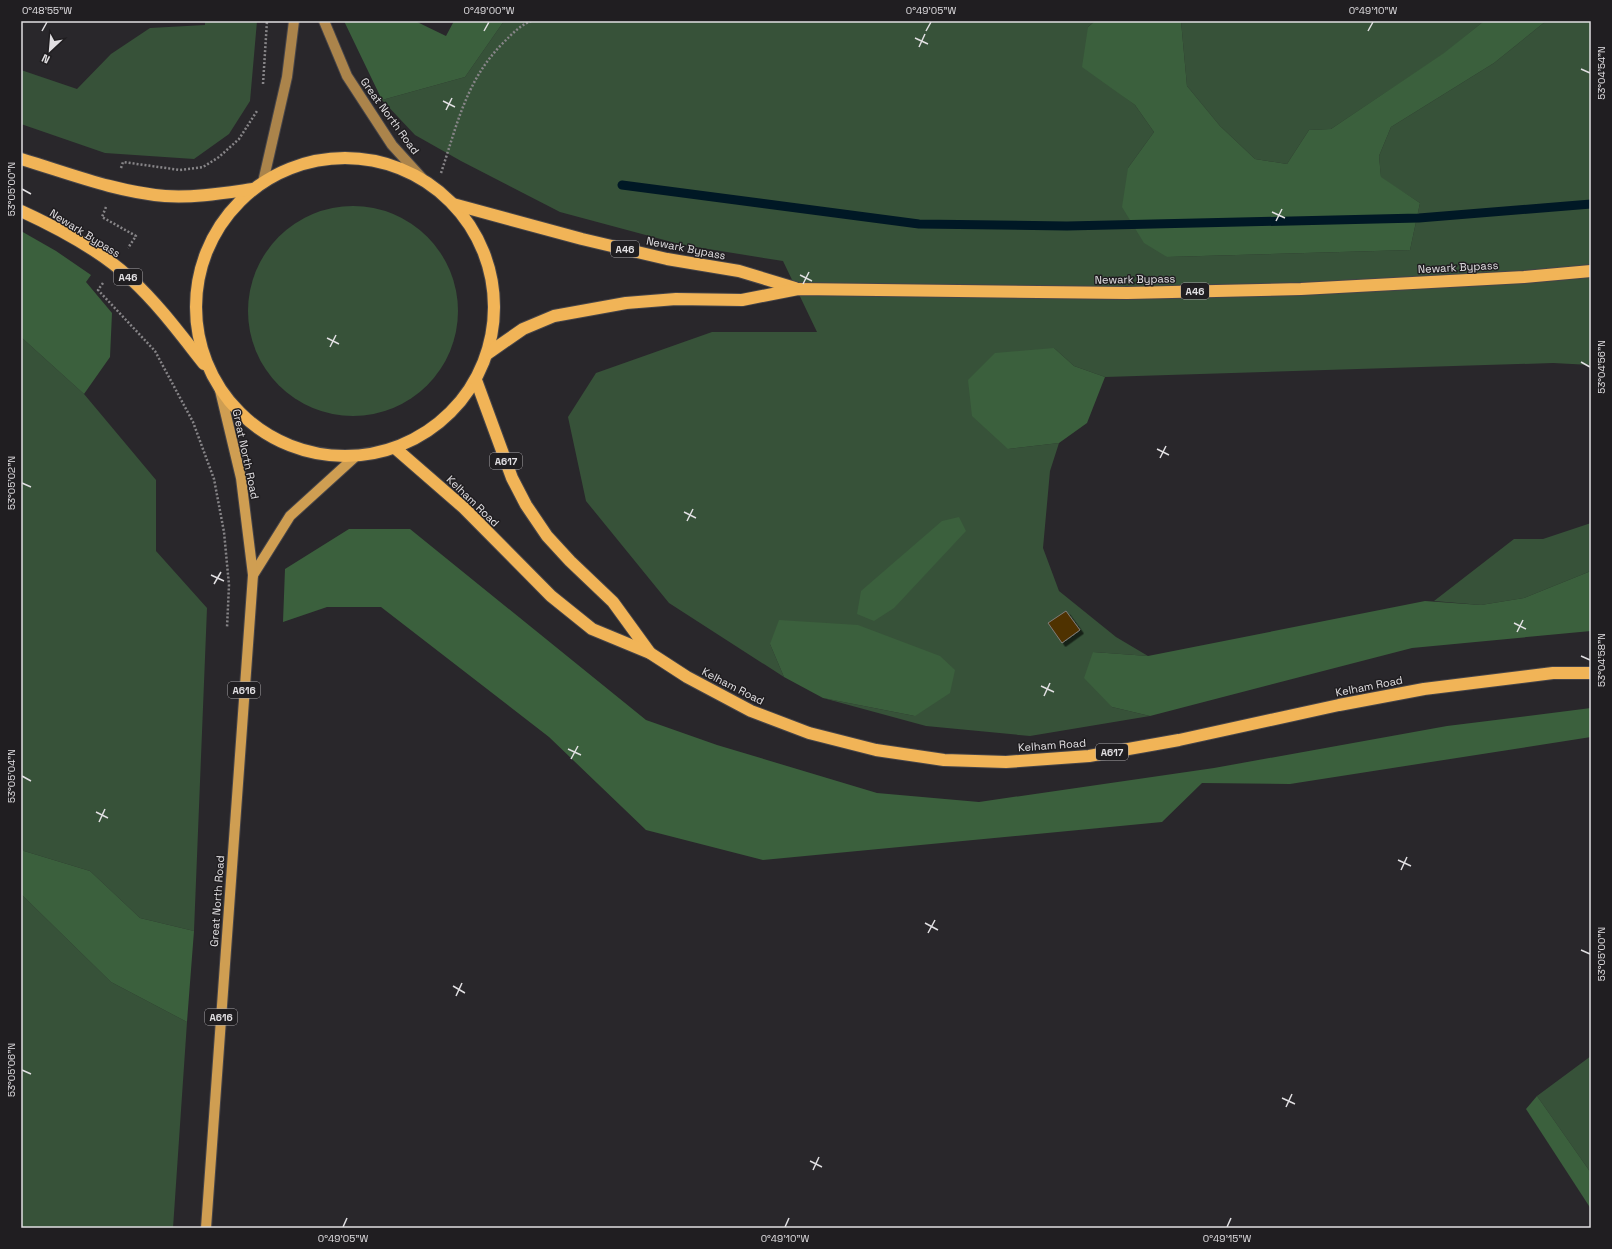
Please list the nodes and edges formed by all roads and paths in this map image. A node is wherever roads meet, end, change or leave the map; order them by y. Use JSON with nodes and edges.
{"nodes":[{"id":1,"x":267,"y":21,"type":"edge"},
{"id":2,"x":294,"y":21,"type":"edge"},
{"id":3,"x":324,"y":21,"type":"edge"},
{"id":4,"x":531,"y":21,"type":"edge"},
{"id":5,"x":263,"y":85,"type":"dead end"},
{"id":6,"x":259,"y":105,"type":"dead end"},
{"id":7,"x":21,"y":159,"type":"edge"},
{"id":8,"x":422,"y":178,"type":"junction"},
{"id":9,"x":258,"y":186,"type":"junction"},
{"id":10,"x":114,"y":187,"type":"junction"},
{"id":11,"x":436,"y":188,"type":"junction"},
{"id":12,"x":453,"y":204,"type":"junction"},
{"id":13,"x":21,"y":211,"type":"edge"},
{"id":14,"x":115,"y":266,"type":"junction"},
{"id":15,"x":1591,"y":271,"type":"edge"},
{"id":16,"x":798,"y":289,"type":"junction"},
{"id":17,"x":487,"y":354,"type":"junction"},
{"id":18,"x":211,"y":372,"type":"junction"},
{"id":19,"x":476,"y":380,"type":"junction"},
{"id":20,"x":218,"y":386,"type":"junction"},
{"id":21,"x":395,"y":448,"type":"junction"},
{"id":22,"x":356,"y":456,"type":"junction"},
{"id":23,"x":253,"y":575,"type":"junction"},
{"id":24,"x":229,"y":585,"type":"dead end"},
{"id":25,"x":650,"y":653,"type":"junction"},
{"id":26,"x":1591,"y":673,"type":"edge"},
{"id":27,"x":206,"y":1228,"type":"edge"}],
"edges":[{"from":1,"to":5,"type":"path"},
{"from":2,"to":9,"type":"main road"},
{"from":3,"to":8,"type":"main road","name":"Great North Road"},
{"from":4,"to":11,"type":"path"},
{"from":6,"to":10,"type":"path"},
{"from":7,"to":10,"type":"highway"},
{"from":8,"to":9,"type":"highway"},
{"from":8,"to":11,"type":"highway"},
{"from":9,"to":10,"type":"highway"},
{"from":9,"to":18,"type":"highway"},
{"from":10,"to":14,"type":"path"},
{"from":11,"to":12,"type":"highway"},
{"from":12,"to":16,"type":"highway","name":"Newark Bypass","number":"A46"},
{"from":12,"to":17,"type":"highway"},
{"from":13,"to":14,"type":"highway","name":"Newark Bypass","number":"A46"},
{"from":14,"to":18,"type":"highway","name":"Newark Bypass","number":"A46"},
{"from":14,"to":24,"type":"path"},
{"from":15,"to":16,"type":"highway","name":"Newark Bypass","number":"A46"},
{"from":16,"to":17,"type":"highway","name":"Newark Bypass","number":"A46"},
{"from":17,"to":19,"type":"highway"},
{"from":18,"to":20,"type":"highway"},
{"from":19,"to":21,"type":"highway"},
{"from":19,"to":25,"type":"highway","name":"Kelham Road","number":"A617"},
{"from":20,"to":22,"type":"highway"},
{"from":20,"to":23,"type":"main road","name":"Great North Road","number":"A616"},
{"from":21,"to":22,"type":"highway"},
{"from":21,"to":25,"type":"highway","name":"Kelham Road","number":"A617"},
{"from":22,"to":23,"type":"main road","name":"Great North Road","number":"A616"},
{"from":23,"to":27,"type":"main road","name":"Great North Road","number":"A616"},
{"from":25,"to":26,"type":"highway","name":"Kelham Road","number":"A617"}]}
